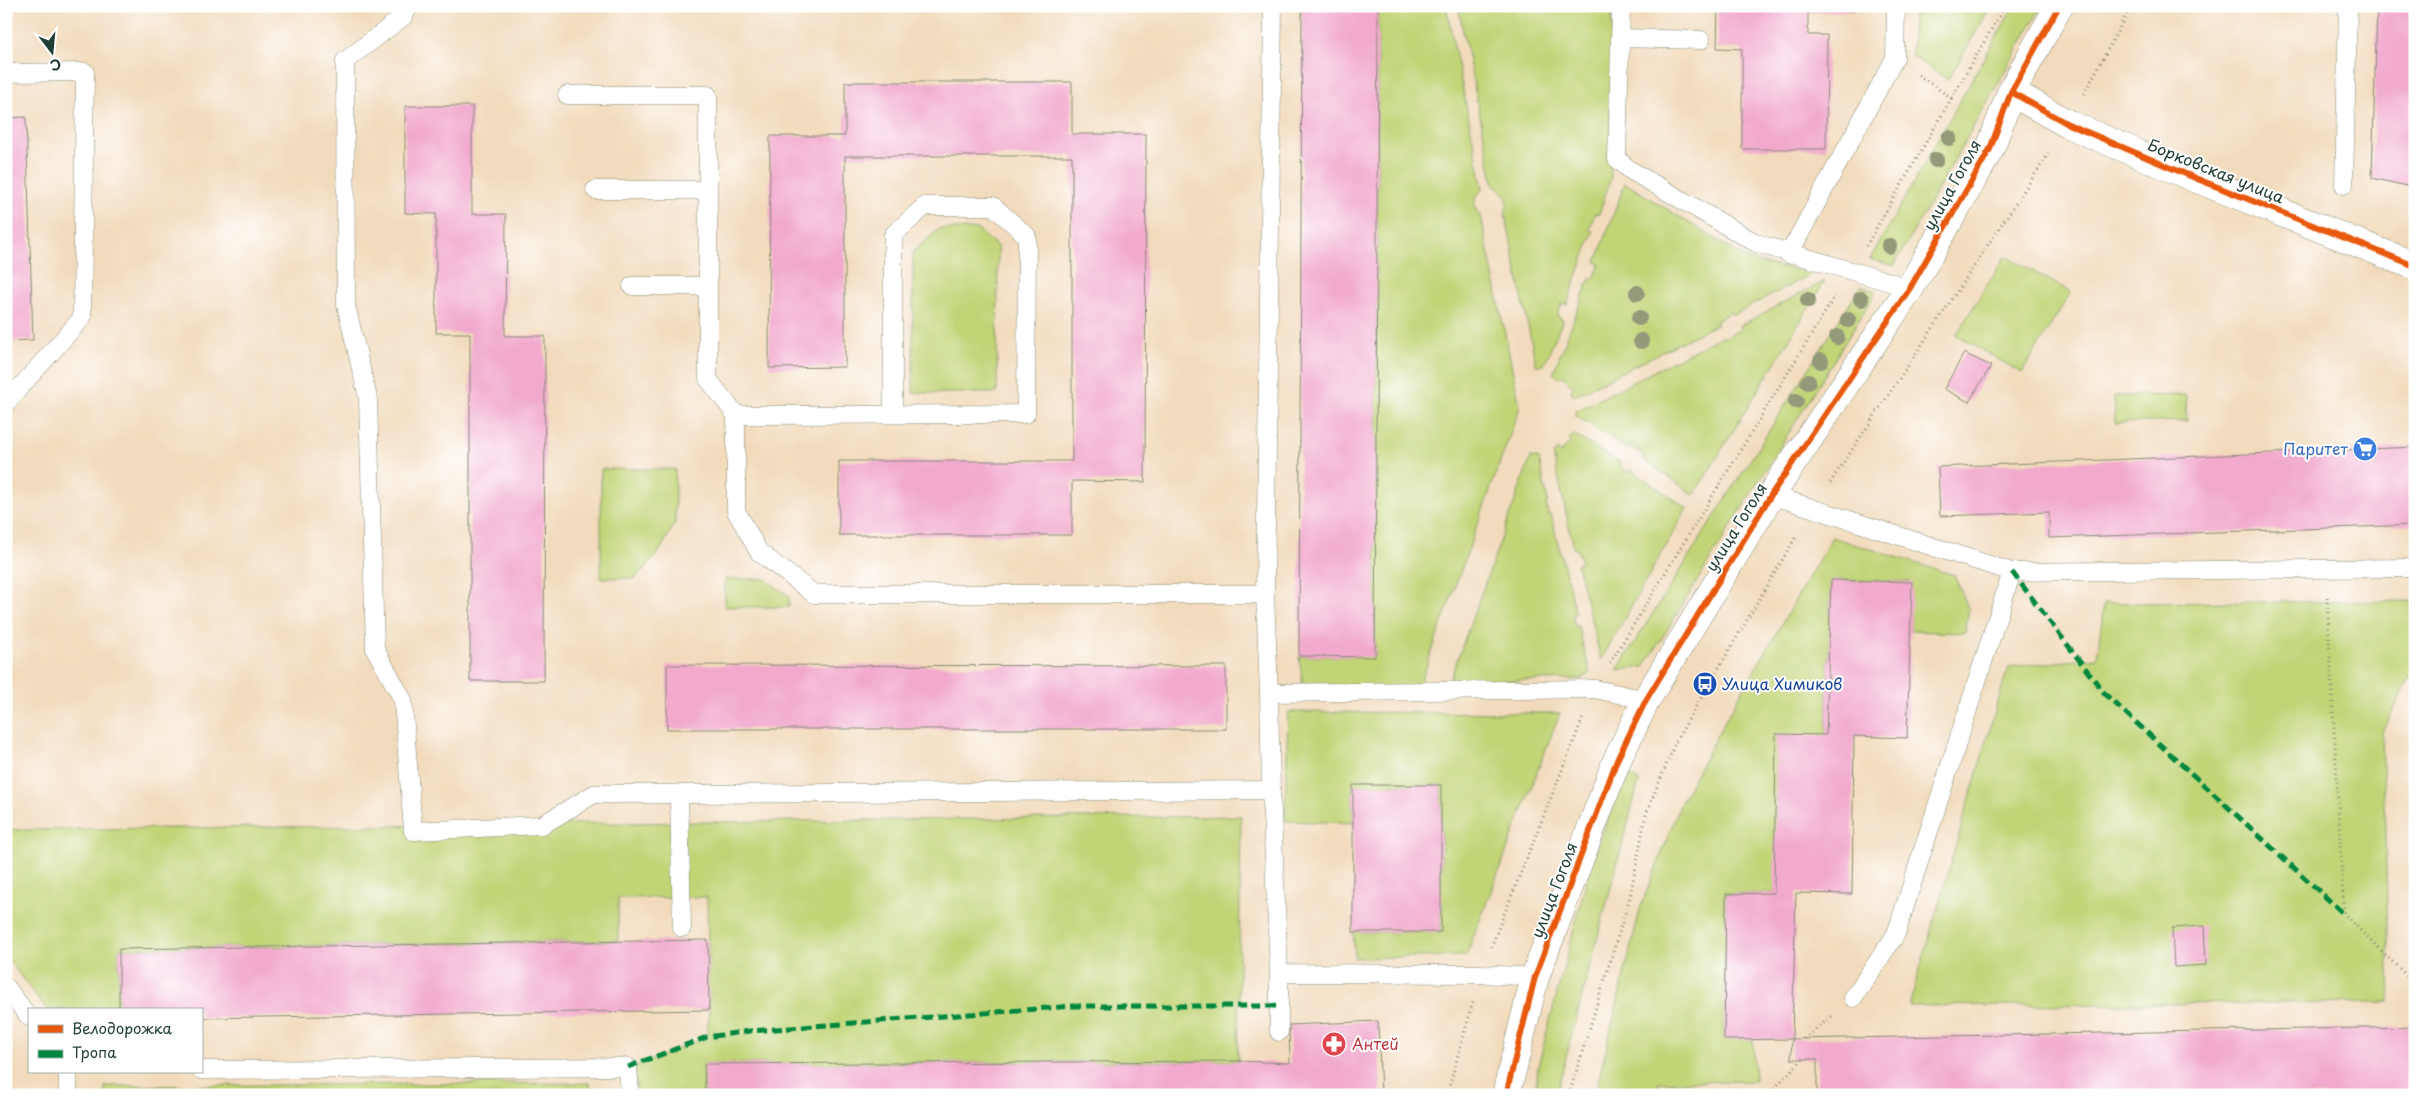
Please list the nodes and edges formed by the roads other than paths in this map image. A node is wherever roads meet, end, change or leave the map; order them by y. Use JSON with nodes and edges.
{"nodes":[{"id":1,"x":409,"y":6,"type":"edge"},
{"id":2,"x":1273,"y":6,"type":"edge"},
{"id":3,"x":1621,"y":6,"type":"edge"},
{"id":4,"x":1896,"y":6,"type":"edge"},
{"id":5,"x":2059,"y":6,"type":"edge"},
{"id":6,"x":2348,"y":6,"type":"edge"},
{"id":7,"x":1621,"y":38,"type":"junction"},
{"id":8,"x":1701,"y":40,"type":"dead end"},
{"id":9,"x":6,"y":73,"type":"edge"},
{"id":10,"x":2011,"y":92,"type":"junction"},
{"id":11,"x":567,"y":95,"type":"dead end"},
{"id":12,"x":2344,"y":185,"type":"dead end"},
{"id":13,"x":595,"y":190,"type":"dead end"},
{"id":14,"x":708,"y":190,"type":"junction"},
{"id":15,"x":1789,"y":254,"type":"junction"},
{"id":16,"x":2415,"y":266,"type":"edge"},
{"id":17,"x":632,"y":286,"type":"dead end"},
{"id":18,"x":708,"y":286,"type":"junction"},
{"id":19,"x":1910,"y":288,"type":"junction"},
{"id":20,"x":6,"y":403,"type":"edge"},
{"id":21,"x":893,"y":414,"type":"junction"},
{"id":22,"x":736,"y":415,"type":"junction"},
{"id":23,"x":1771,"y":495,"type":"junction"},
{"id":24,"x":2415,"y":568,"type":"edge"},
{"id":25,"x":2012,"y":572,"type":"junction"},
{"id":26,"x":1265,"y":594,"type":"junction"},
{"id":27,"x":1269,"y":693,"type":"junction"},
{"id":28,"x":1646,"y":700,"type":"junction"},
{"id":29,"x":1272,"y":790,"type":"junction"},
{"id":30,"x":679,"y":794,"type":"junction"},
{"id":31,"x":682,"y":928,"type":"dead end"},
{"id":32,"x":1279,"y":974,"type":"junction"},
{"id":33,"x":1536,"y":977,"type":"junction"},
{"id":34,"x":6,"y":987,"type":"edge"},
{"id":35,"x":1853,"y":998,"type":"road end"},
{"id":36,"x":28,"y":1016,"type":"edge"},
{"id":37,"x":1279,"y":1032,"type":"dead end"},
{"id":38,"x":202,"y":1070,"type":"edge"},
{"id":39,"x":68,"y":1074,"type":"edge"},
{"id":40,"x":68,"y":1095,"type":"edge"},
{"id":41,"x":630,"y":1095,"type":"edge"},
{"id":42,"x":1506,"y":1095,"type":"edge"}],
"edges":[{"from":1,"to":30,"type":"lane"},
{"from":2,"to":26,"type":"lane"},
{"from":3,"to":7,"type":"lane"},
{"from":4,"to":15,"type":"lane"},
{"from":5,"to":10,"type":"street","name":"улица Гоголя"},
{"from":6,"to":12,"type":"lane"},
{"from":7,"to":8,"type":"lane"},
{"from":7,"to":15,"type":"lane"},
{"from":9,"to":20,"type":"lane"},
{"from":10,"to":16,"type":"street","name":"Борковская улица"},
{"from":10,"to":19,"type":"street","name":"улица Гоголя"},
{"from":11,"to":14,"type":"lane"},
{"from":13,"to":14,"type":"lane"},
{"from":14,"to":18,"type":"lane"},
{"from":15,"to":19,"type":"lane"},
{"from":17,"to":18,"type":"lane"},
{"from":18,"to":22,"type":"lane"},
{"from":19,"to":23,"type":"street","name":"улица Гоголя"},
{"from":21,"to":21,"type":"lane"},
{"from":21,"to":22,"type":"lane"},
{"from":22,"to":26,"type":"lane"},
{"from":23,"to":25,"type":"lane"},
{"from":23,"to":28,"type":"street","name":"улица Гоголя"},
{"from":24,"to":25,"type":"lane"},
{"from":25,"to":35,"type":"lane"},
{"from":26,"to":27,"type":"lane"},
{"from":27,"to":28,"type":"lane"},
{"from":27,"to":29,"type":"lane"},
{"from":28,"to":33,"type":"street","name":"улица Гоголя"},
{"from":29,"to":30,"type":"lane"},
{"from":29,"to":32,"type":"lane"},
{"from":30,"to":31,"type":"lane"},
{"from":32,"to":33,"type":"lane"},
{"from":32,"to":37,"type":"lane"},
{"from":33,"to":42,"type":"street","name":"улица Гоголя"},
{"from":34,"to":36,"type":"lane"},
{"from":38,"to":41,"type":"lane"},
{"from":39,"to":40,"type":"lane"}]}
